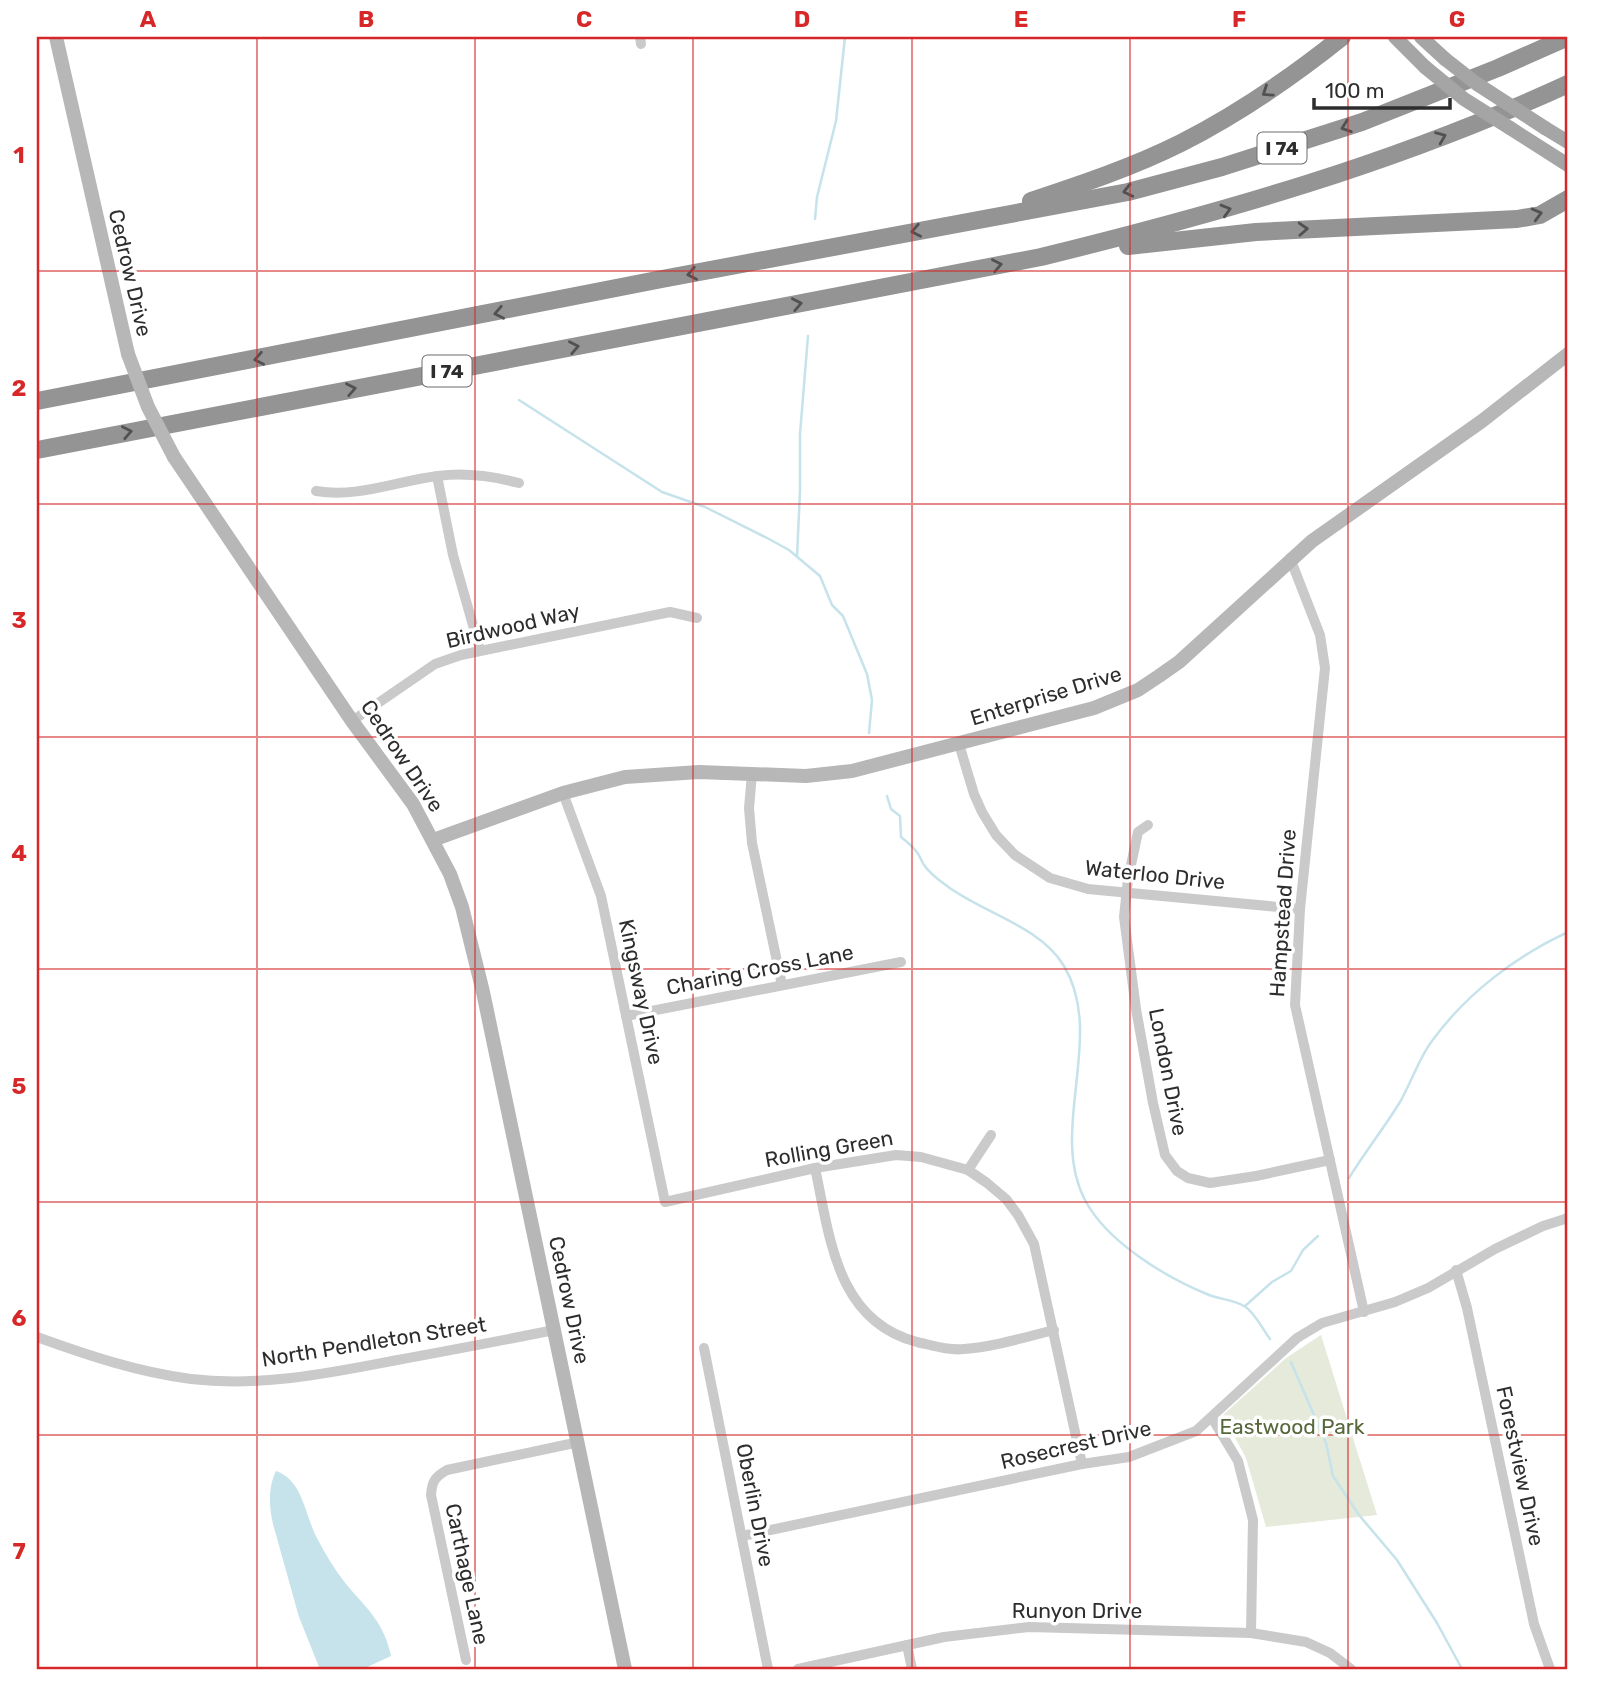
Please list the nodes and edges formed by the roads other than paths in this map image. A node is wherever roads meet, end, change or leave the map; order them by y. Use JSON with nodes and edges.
{"nodes":[{"id":1,"x":56,"y":37,"type":"edge"},
{"id":2,"x":1342,"y":37,"type":"edge"},
{"id":3,"x":1395,"y":37,"type":"edge"},
{"id":4,"x":1421,"y":37,"type":"edge"},
{"id":5,"x":1568,"y":37,"type":"edge"},
{"id":6,"x":1568,"y":84,"type":"edge"},
{"id":7,"x":1568,"y":142,"type":"edge"},
{"id":8,"x":1568,"y":165,"type":"edge"},
{"id":9,"x":1568,"y":199,"type":"edge"},
{"id":10,"x":983,"y":218,"type":"junction"},
{"id":11,"x":1041,"y":257,"type":"junction"},
{"id":12,"x":1568,"y":354,"type":"edge"},
{"id":13,"x":37,"y":401,"type":"edge"},
{"id":14,"x":37,"y":450,"type":"edge"},
{"id":15,"x":437,"y":476,"type":"junction"},
{"id":16,"x":519,"y":483,"type":"dead end"},
{"id":17,"x":316,"y":491,"type":"dead end"},
{"id":18,"x":1290,"y":558,"type":"junction"},
{"id":19,"x":697,"y":618,"type":"dead end"},
{"id":20,"x":480,"y":650,"type":"junction"},
{"id":21,"x":352,"y":721,"type":"junction"},
{"id":22,"x":959,"y":744,"type":"junction"},
{"id":23,"x":752,"y":774,"type":"junction"},
{"id":24,"x":563,"y":793,"type":"junction"},
{"id":25,"x":1148,"y":825,"type":"dead end"},
{"id":26,"x":433,"y":840,"type":"junction"},
{"id":27,"x":1126,"y":892,"type":"junction"},
{"id":28,"x":1300,"y":909,"type":"junction"},
{"id":29,"x":901,"y":962,"type":"dead end"},
{"id":30,"x":782,"y":985,"type":"junction"},
{"id":31,"x":626,"y":1016,"type":"junction"},
{"id":32,"x":991,"y":1135,"type":"dead end"},
{"id":33,"x":1329,"y":1160,"type":"junction"},
{"id":34,"x":816,"y":1168,"type":"junction"},
{"id":35,"x":968,"y":1170,"type":"junction"},
{"id":36,"x":665,"y":1202,"type":"joint"},
{"id":37,"x":1568,"y":1218,"type":"edge"},
{"id":38,"x":1456,"y":1270,"type":"junction"},
{"id":39,"x":1364,"y":1312,"type":"junction"},
{"id":40,"x":1054,"y":1330,"type":"junction"},
{"id":41,"x":554,"y":1331,"type":"junction"},
{"id":42,"x":37,"y":1337,"type":"edge"},
{"id":43,"x":704,"y":1348,"type":"dead end"},
{"id":44,"x":1212,"y":1418,"type":"junction"},
{"id":45,"x":579,"y":1442,"type":"junction"},
{"id":46,"x":1082,"y":1464,"type":"junction"},
{"id":47,"x":742,"y":1536,"type":"junction"},
{"id":48,"x":1251,"y":1633,"type":"junction"},
{"id":49,"x":907,"y":1646,"type":"junction"},
{"id":50,"x":466,"y":1660,"type":"dead end"},
{"id":51,"x":625,"y":1669,"type":"edge"},
{"id":52,"x":768,"y":1669,"type":"edge"},
{"id":53,"x":798,"y":1669,"type":"edge"},
{"id":54,"x":912,"y":1669,"type":"edge"},
{"id":55,"x":1352,"y":1669,"type":"edge"},
{"id":56,"x":1550,"y":1669,"type":"edge"}],
"edges":[{"from":1,"to":21,"type":"street","name":"Cedrow Drive","bridge":true},
{"from":2,"to":10,"type":"highway","one_way":true},
{"from":3,"to":8,"type":"main road","bridge":true},
{"from":4,"to":7,"type":"main road","bridge":true},
{"from":5,"to":10,"type":"highway","number":"I 74","one_way":true},
{"from":11,"to":6,"type":"highway","number":"I 74","one_way":true},
{"from":11,"to":9,"type":"highway","one_way":true},
{"from":10,"to":13,"type":"highway","number":"I 74","one_way":true},
{"from":14,"to":11,"type":"highway","number":"I 74","one_way":true},
{"from":12,"to":18,"type":"street","name":"Enterprise Drive"},
{"from":15,"to":16,"type":"street"},
{"from":15,"to":17,"type":"street"},
{"from":15,"to":20,"type":"street"},
{"from":18,"to":22,"type":"street","name":"Enterprise Drive"},
{"from":18,"to":28,"type":"street","name":"Hampstead Drive"},
{"from":19,"to":20,"type":"street","name":"Birdwood Way"},
{"from":20,"to":21,"type":"street","name":"Birdwood Way"},
{"from":21,"to":26,"type":"street","name":"Cedrow Drive"},
{"from":22,"to":23,"type":"street","name":"Enterprise Drive"},
{"from":22,"to":27,"type":"street","name":"Waterloo Drive"},
{"from":23,"to":24,"type":"street","name":"Enterprise Drive"},
{"from":23,"to":30,"type":"street"},
{"from":24,"to":26,"type":"street","name":"Enterprise Drive"},
{"from":24,"to":31,"type":"street","name":"Kingsway Drive"},
{"from":25,"to":27,"type":"street","name":"London Drive"},
{"from":26,"to":41,"type":"street","name":"Cedrow Drive"},
{"from":27,"to":28,"type":"street","name":"Waterloo Drive"},
{"from":27,"to":33,"type":"street","name":"London Drive"},
{"from":28,"to":33,"type":"street","name":"Hampstead Drive"},
{"from":29,"to":30,"type":"street","name":"Charing Cross Lane"},
{"from":30,"to":31,"type":"street","name":"Charing Cross Lane"},
{"from":31,"to":36,"type":"street","name":"Kingsway Drive"},
{"from":32,"to":35,"type":"street"},
{"from":33,"to":39,"type":"street","name":"Hampstead Drive"},
{"from":34,"to":35,"type":"street","name":"Rolling Green"},
{"from":34,"to":36,"type":"street","name":"Rolling Green"},
{"from":34,"to":40,"type":"street"},
{"from":35,"to":40,"type":"street","name":"Rolling Green"},
{"from":37,"to":38,"type":"street","name":"Rosecrest Drive"},
{"from":38,"to":39,"type":"street","name":"Rosecrest Drive"},
{"from":38,"to":56,"type":"street","name":"Forestview Drive"},
{"from":39,"to":44,"type":"street","name":"Rosecrest Drive"},
{"from":40,"to":46,"type":"street","name":"Rolling Green"},
{"from":41,"to":42,"type":"street","name":"North Pendleton Street"},
{"from":41,"to":45,"type":"street","name":"Cedrow Drive"},
{"from":43,"to":47,"type":"street","name":"Oberlin Drive"},
{"from":44,"to":46,"type":"street","name":"Rosecrest Drive"},
{"from":44,"to":48,"type":"street"},
{"from":45,"to":50,"type":"street","name":"Carthage Lane"},
{"from":45,"to":51,"type":"street","name":"Cedrow Drive"},
{"from":46,"to":47,"type":"street","name":"Rosecrest Drive"},
{"from":47,"to":52,"type":"street","name":"Oberlin Drive"},
{"from":48,"to":49,"type":"street","name":"Runyon Drive"},
{"from":48,"to":55,"type":"street","name":"Runyon Drive"},
{"from":49,"to":53,"type":"street","name":"Runyon Drive"},
{"from":49,"to":54,"type":"street"}]}
